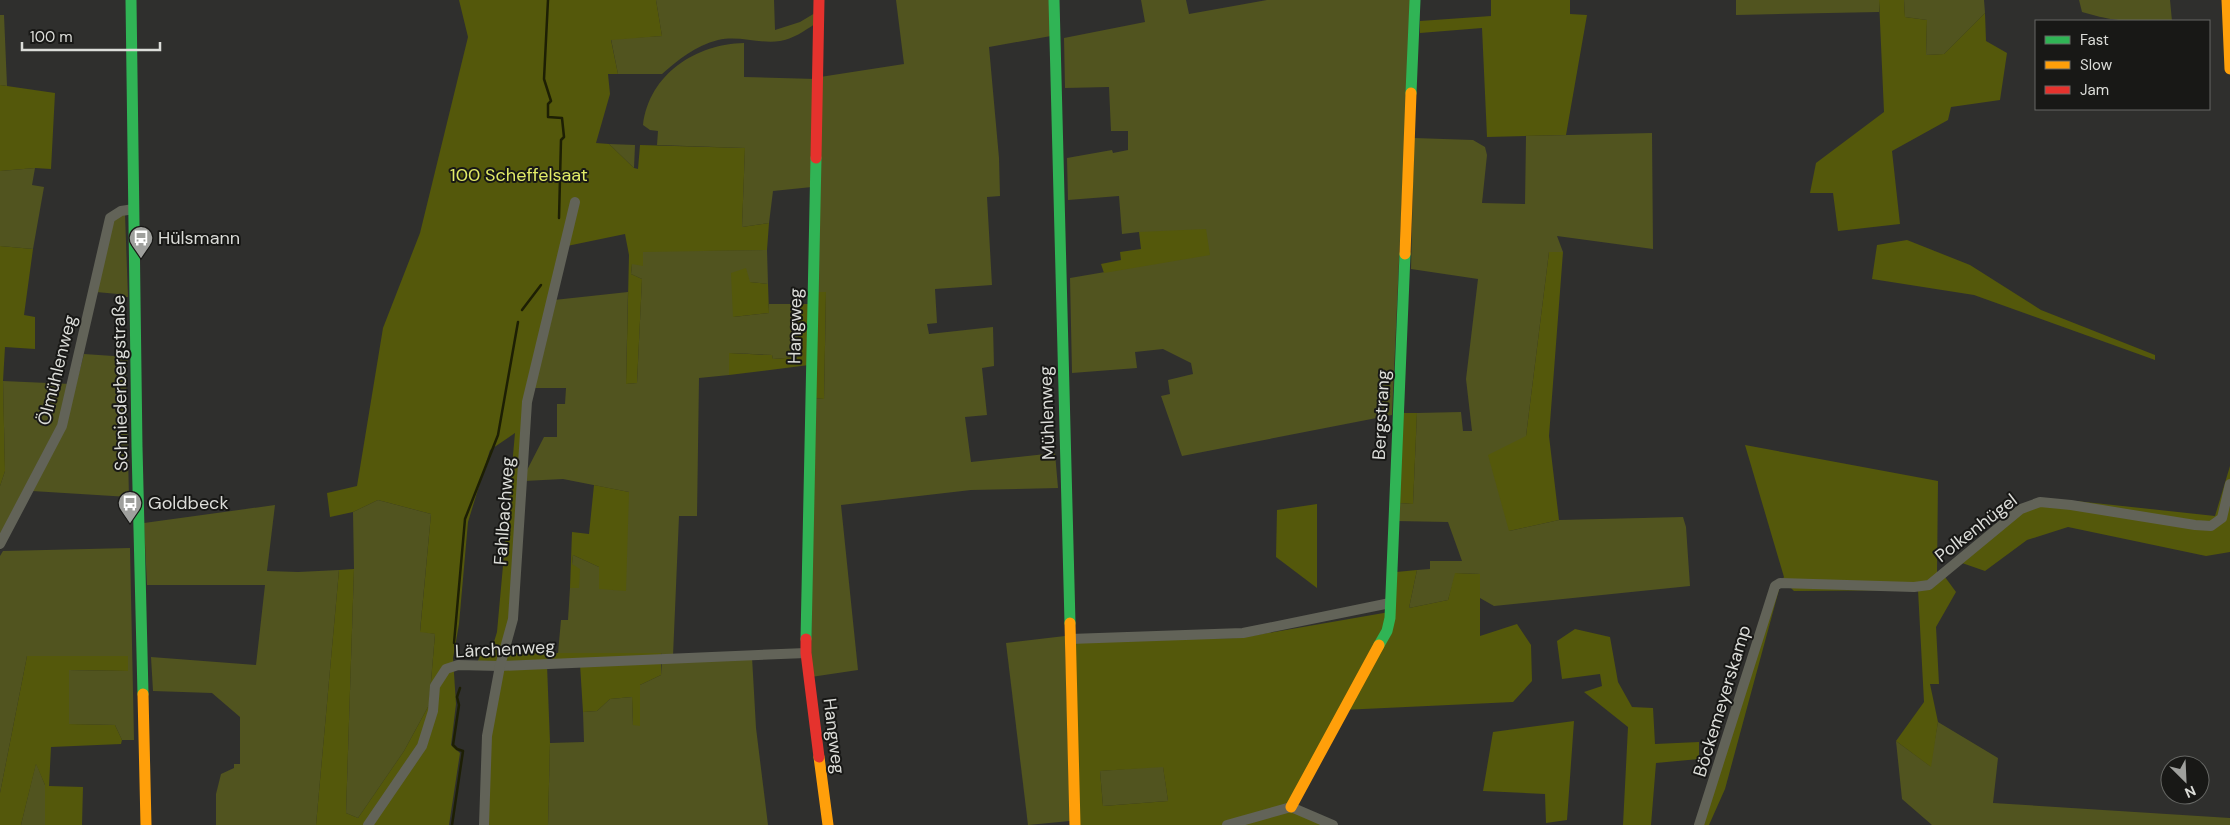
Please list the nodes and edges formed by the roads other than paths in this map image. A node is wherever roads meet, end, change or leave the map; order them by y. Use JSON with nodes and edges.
{"nodes":[{"id":1,"x":131,"y":0,"type":"edge"},
{"id":2,"x":819,"y":0,"type":"edge"},
{"id":3,"x":1054,"y":0,"type":"edge"},
{"id":4,"x":1415,"y":0,"type":"edge"},
{"id":5,"x":2227,"y":0,"type":"edge"},
{"id":6,"x":2230,"y":69,"type":"edge"},
{"id":7,"x":575,"y":202,"type":"dead end"},
{"id":8,"x":134,"y":209,"type":"junction"},
{"id":9,"x":2230,"y":484,"type":"edge"},
{"id":10,"x":0,"y":544,"type":"edge"},
{"id":11,"x":1775,"y":586,"type":"joint"},
{"id":12,"x":1390,"y":603,"type":"junction"},
{"id":13,"x":1070,"y":639,"type":"junction"},
{"id":14,"x":806,"y":653,"type":"junction"},
{"id":15,"x":500,"y":666,"type":"junction"},
{"id":16,"x":1291,"y":807,"type":"junction"},
{"id":17,"x":146,"y":825,"type":"edge"},
{"id":18,"x":368,"y":825,"type":"edge"},
{"id":19,"x":484,"y":825,"type":"edge"},
{"id":20,"x":828,"y":825,"type":"edge"},
{"id":21,"x":1075,"y":825,"type":"edge"},
{"id":22,"x":1227,"y":825,"type":"edge"},
{"id":23,"x":1333,"y":825,"type":"edge"},
{"id":24,"x":1699,"y":825,"type":"edge"}],
"edges":[{"from":1,"to":8,"type":"street","name":"Schniederbergstraße"},
{"from":2,"to":14,"type":"street","name":"Hangweg"},
{"from":3,"to":13,"type":"street","name":"Mühlenweg"},
{"from":4,"to":12,"type":"street","name":"Bergstrang"},
{"from":5,"to":6,"type":"street"},
{"from":7,"to":15,"type":"street","name":"Fahlbachweg"},
{"from":8,"to":10,"type":"street","name":"Ölmühlenweg"},
{"from":8,"to":17,"type":"street","name":"Schniederbergstraße"},
{"from":9,"to":11,"type":"street","name":"Polkenhügel"},
{"from":11,"to":24,"type":"street","name":"Böckemeyerskamp"},
{"from":12,"to":13,"type":"street"},
{"from":12,"to":16,"type":"street","name":"Bergstrang"},
{"from":13,"to":21,"type":"street","name":"Mühlenweg"},
{"from":14,"to":15,"type":"street","name":"Lärchenweg"},
{"from":14,"to":20,"type":"street","name":"Hangweg"},
{"from":15,"to":18,"type":"street","name":"Lärchenweg"},
{"from":15,"to":19,"type":"street","name":"Fahlbachweg"},
{"from":16,"to":22,"type":"street"},
{"from":16,"to":23,"type":"street"}]}
